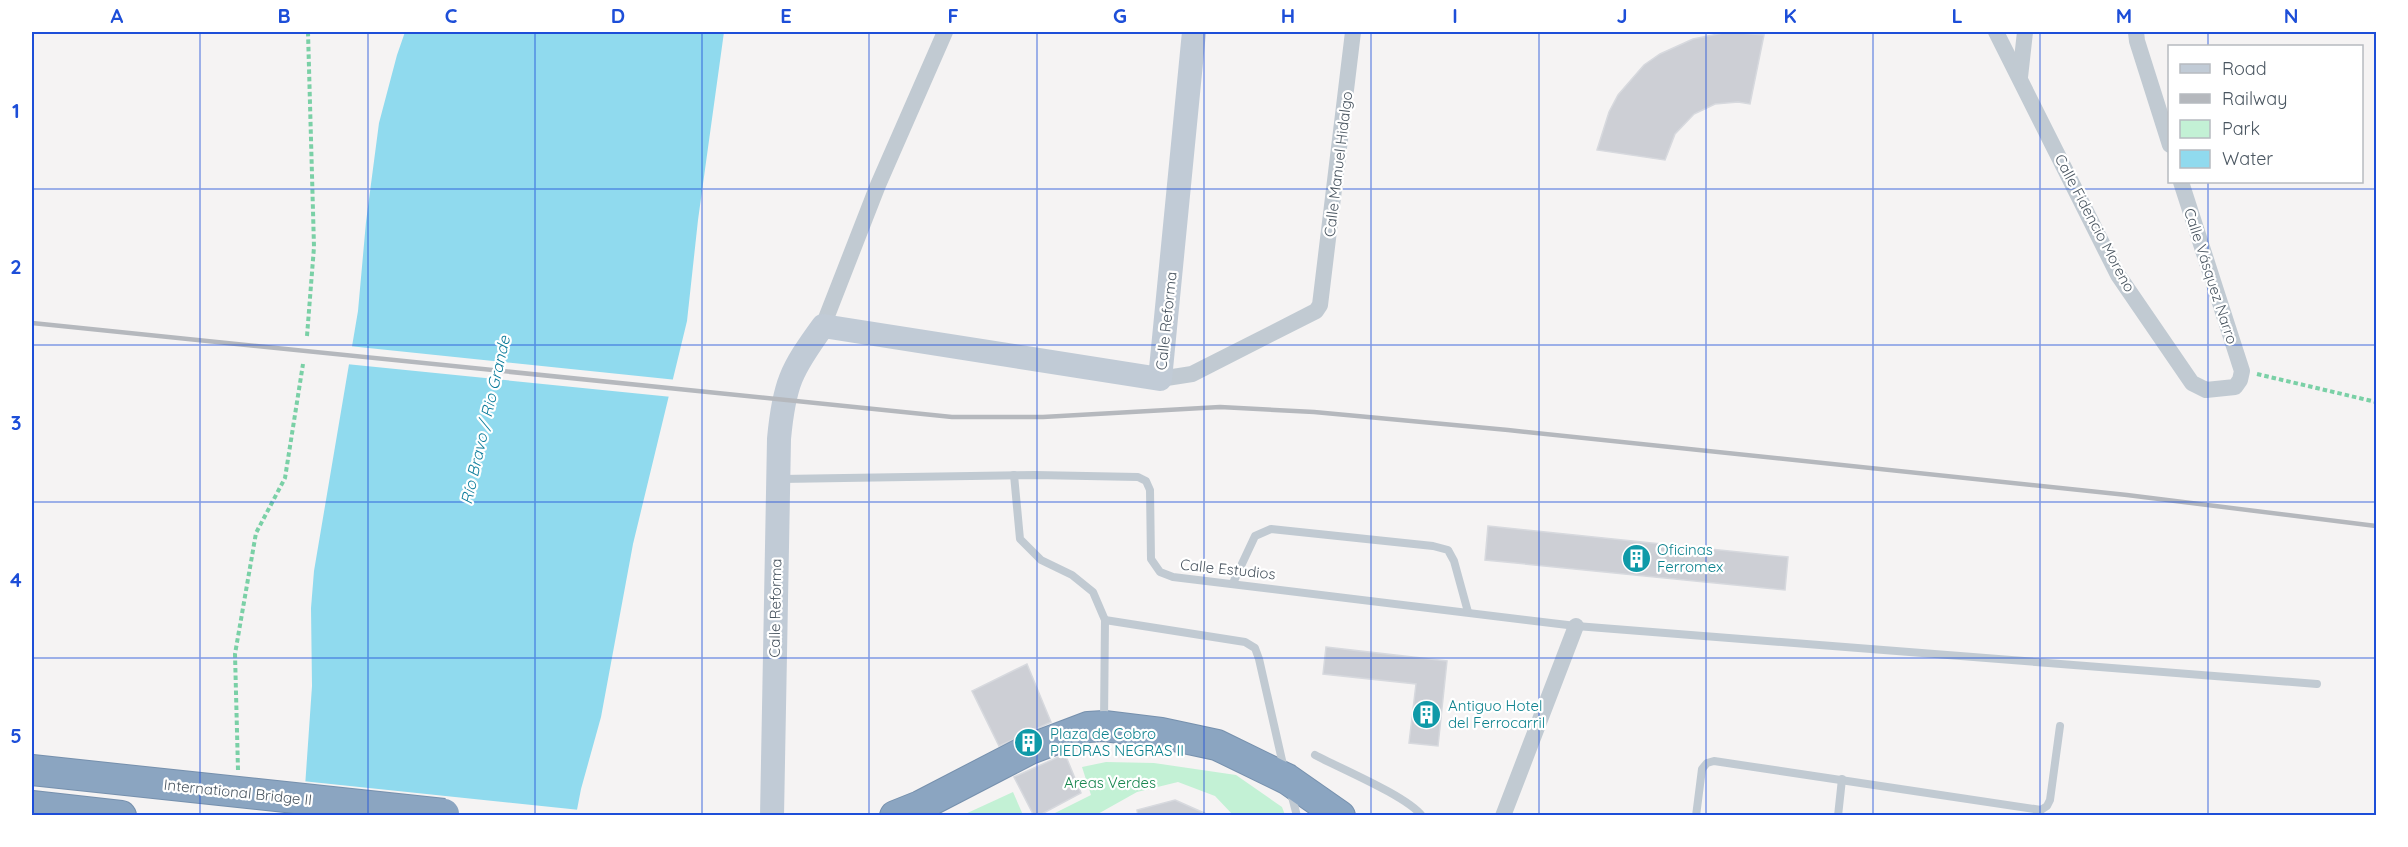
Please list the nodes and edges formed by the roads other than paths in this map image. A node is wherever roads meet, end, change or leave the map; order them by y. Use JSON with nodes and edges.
{"nodes":[{"id":1,"x":945,"y":32,"type":"edge"},
{"id":2,"x":1194,"y":32,"type":"edge"},
{"id":3,"x":1353,"y":32,"type":"edge"},
{"id":4,"x":1996,"y":32,"type":"edge"},
{"id":5,"x":2025,"y":32,"type":"edge"},
{"id":6,"x":2136,"y":32,"type":"edge"},
{"id":7,"x":2020,"y":77,"type":"junction"},
{"id":8,"x":2168,"y":143,"type":"edge"},
{"id":9,"x":2181,"y":183,"type":"edge"},
{"id":10,"x":824,"y":326,"type":"junction"},
{"id":11,"x":2242,"y":370,"type":"joint"},
{"id":12,"x":1160,"y":379,"type":"junction"},
{"id":13,"x":1014,"y":475,"type":"junction"},
{"id":14,"x":777,"y":479,"type":"junction"},
{"id":15,"x":1233,"y":583,"type":"junction"},
{"id":16,"x":1468,"y":612,"type":"junction"},
{"id":17,"x":1105,"y":620,"type":"junction"},
{"id":18,"x":1576,"y":626,"type":"junction"},
{"id":19,"x":2317,"y":684,"type":"dead end"},
{"id":20,"x":1104,"y":726,"type":"junction"},
{"id":21,"x":2060,"y":726,"type":"dead end"},
{"id":22,"x":1315,"y":755,"type":"dead end"},
{"id":23,"x":32,"y":770,"type":"edge"},
{"id":24,"x":1287,"y":779,"type":"junction"},
{"id":25,"x":1842,"y":779,"type":"junction"},
{"id":26,"x":32,"y":806,"type":"edge"},
{"id":27,"x":910,"y":812,"type":"edge"},
{"id":28,"x":453,"y":815,"type":"edge"},
{"id":29,"x":121,"y":816,"type":"edge"},
{"id":30,"x":772,"y":816,"type":"edge"},
{"id":31,"x":1297,"y":816,"type":"edge"},
{"id":32,"x":1340,"y":816,"type":"edge"},
{"id":33,"x":1422,"y":816,"type":"edge"},
{"id":34,"x":1503,"y":816,"type":"edge"},
{"id":35,"x":1696,"y":816,"type":"edge"},
{"id":36,"x":1838,"y":816,"type":"edge"}],
"edges":[{"from":1,"to":10,"type":"street"},
{"from":2,"to":12,"type":"street","name":"Calle Reforma"},
{"from":3,"to":12,"type":"street","name":"Calle Manuel Hidalgo"},
{"from":4,"to":7,"type":"street","name":"Calle Fidencio Moreno"},
{"from":5,"to":7,"type":"street"},
{"from":6,"to":8,"type":"street"},
{"from":7,"to":11,"type":"street","name":"Calle Fidencio Moreno"},
{"from":9,"to":11,"type":"street","name":"Calle Vásquez Narro"},
{"from":10,"to":12,"type":"street","name":"Calle Reforma"},
{"from":10,"to":14,"type":"street","name":"Calle Reforma"},
{"from":13,"to":14,"type":"lane","name":"Calle Estudios"},
{"from":13,"to":15,"type":"lane","name":"Calle Estudios"},
{"from":13,"to":17,"type":"lane"},
{"from":14,"to":30,"type":"street","name":"Calle Reforma"},
{"from":15,"to":16,"type":"lane","name":"Calle Estudios"},
{"from":15,"to":16,"type":"lane"},
{"from":16,"to":18,"type":"lane","name":"Calle Estudios"},
{"from":17,"to":20,"type":"lane"},
{"from":17,"to":24,"type":"lane"},
{"from":18,"to":19,"type":"lane","name":"Calle Estudios"},
{"from":18,"to":34,"type":"street"},
{"from":20,"to":24,"type":"highway"},
{"from":20,"to":27,"type":"highway"},
{"from":21,"to":25,"type":"lane"},
{"from":22,"to":33,"type":"lane"},
{"from":23,"to":28,"type":"highway","name":"International Bridge II","bridge":true},
{"from":24,"to":31,"type":"lane"},
{"from":24,"to":32,"type":"highway"},
{"from":25,"to":35,"type":"lane"},
{"from":25,"to":36,"type":"lane"},
{"from":26,"to":29,"type":"highway"}]}
